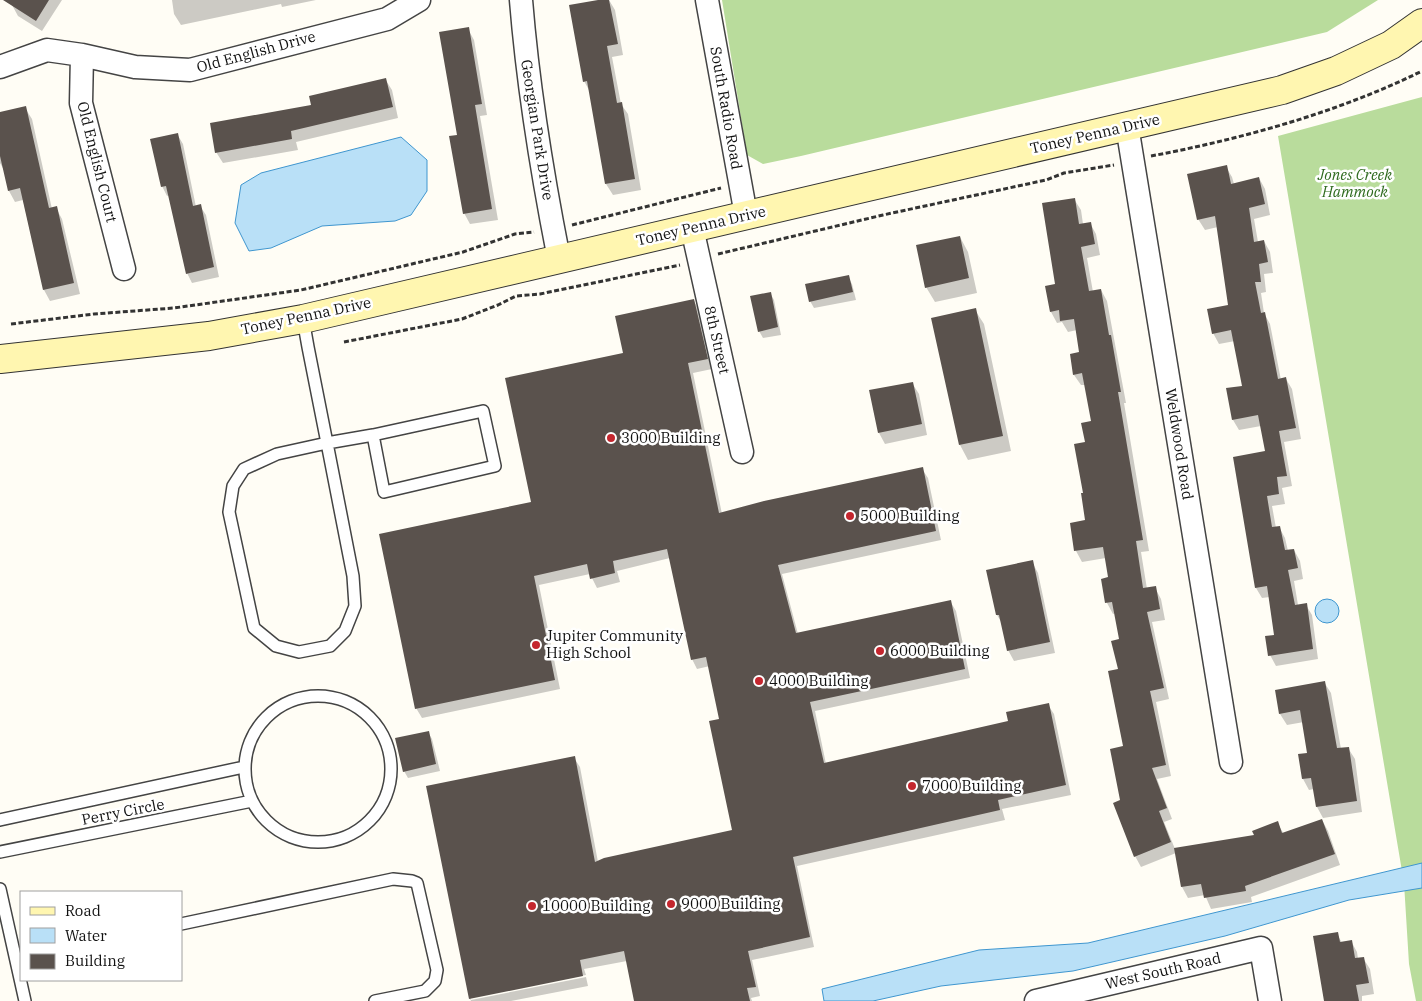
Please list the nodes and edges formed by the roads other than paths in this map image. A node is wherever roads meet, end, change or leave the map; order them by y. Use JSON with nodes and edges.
{"nodes":[{"id":1,"x":419,"y":0,"type":"edge"},
{"id":2,"x":521,"y":0,"type":"edge"},
{"id":3,"x":707,"y":0,"type":"edge"},
{"id":4,"x":1422,"y":23,"type":"edge"},
{"id":5,"x":1422,"y":38,"type":"edge"},
{"id":6,"x":1391,"y":45,"type":"junction"},
{"id":7,"x":82,"y":55,"type":"junction"},
{"id":8,"x":0,"y":67,"type":"edge"},
{"id":9,"x":1127,"y":126,"type":"junction"},
{"id":10,"x":746,"y":215,"type":"junction"},
{"id":11,"x":692,"y":228,"type":"junction"},
{"id":12,"x":559,"y":259,"type":"junction"},
{"id":13,"x":124,"y":269,"type":"dead end"},
{"id":14,"x":303,"y":319,"type":"junction"},
{"id":15,"x":0,"y":359,"type":"edge"},
{"id":16,"x":373,"y":435,"type":"junction"},
{"id":17,"x":327,"y":442,"type":"junction"},
{"id":18,"x":742,"y":452,"type":"dead end"},
{"id":19,"x":1231,"y":762,"type":"dead end"},
{"id":20,"x":244,"y":767,"type":"junction"},
{"id":21,"x":252,"y":801,"type":"junction"},
{"id":22,"x":0,"y":820,"type":"edge"},
{"id":23,"x":0,"y":852,"type":"edge"},
{"id":24,"x":0,"y":889,"type":"edge"},
{"id":25,"x":182,"y":924,"type":"edge"},
{"id":26,"x":18,"y":958,"type":"edge"},
{"id":27,"x":22,"y":981,"type":"edge"},
{"id":28,"x":25,"y":1001,"type":"edge"},
{"id":29,"x":375,"y":1001,"type":"edge"},
{"id":30,"x":1036,"y":1001,"type":"edge"},
{"id":31,"x":1270,"y":1001,"type":"edge"}],
"edges":[{"from":1,"to":7,"type":"street","name":"Old English Drive"},
{"from":2,"to":12,"type":"street","name":"Georgian Park Drive"},
{"from":3,"to":10,"type":"street","name":"South Radio Road"},
{"from":4,"to":6,"type":"street","name":"Toney Penna Drive"},
{"from":5,"to":6,"type":"street","name":"Toney Penna Drive"},
{"from":6,"to":9,"type":"street","name":"Toney Penna Drive"},
{"from":7,"to":8,"type":"street","name":"Old English Drive"},
{"from":7,"to":13,"type":"street","name":"Old English Court"},
{"from":9,"to":10,"type":"street","name":"Toney Penna Drive"},
{"from":9,"to":19,"type":"street","name":"Weldwood Road"},
{"from":10,"to":11,"type":"street","name":"Toney Penna Drive"},
{"from":11,"to":12,"type":"street","name":"Toney Penna Drive"},
{"from":11,"to":18,"type":"street","name":"8th Street"},
{"from":12,"to":14,"type":"street","name":"Toney Penna Drive"},
{"from":14,"to":15,"type":"street","name":"Toney Penna Drive"},
{"from":14,"to":17,"type":"lane"},
{"from":16,"to":16,"type":"lane"},
{"from":16,"to":17,"type":"lane"},
{"from":17,"to":17,"type":"lane"},
{"from":20,"to":21,"type":"lane"},
{"from":20,"to":21,"type":"lane"},
{"from":20,"to":22,"type":"lane","name":"Perry Circle"},
{"from":21,"to":23,"type":"lane","name":"Perry Circle"},
{"from":24,"to":26,"type":"lane"},
{"from":25,"to":29,"type":"lane"},
{"from":27,"to":28,"type":"lane"},
{"from":30,"to":31,"type":"street","name":"West South Road"}]}
